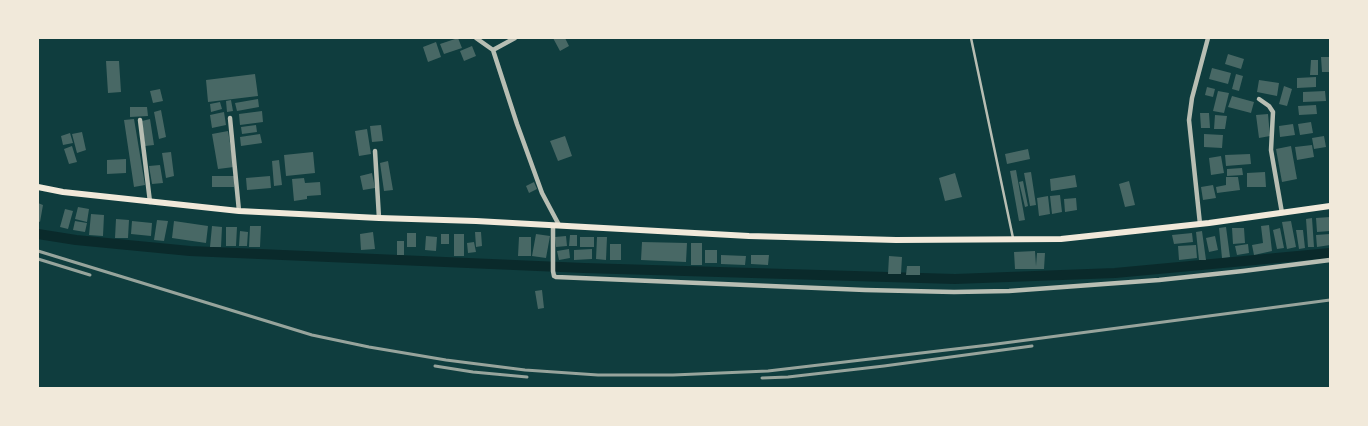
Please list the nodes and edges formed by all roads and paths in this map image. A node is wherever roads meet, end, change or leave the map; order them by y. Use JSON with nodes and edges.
{"nodes":[{"id":1,"x":476,"y":38,"type":"edge"},
{"id":2,"x":515,"y":38,"type":"edge"},
{"id":3,"x":971,"y":38,"type":"edge"},
{"id":4,"x":1208,"y":38,"type":"edge"},
{"id":5,"x":493,"y":50,"type":"junction"},
{"id":6,"x":1259,"y":99,"type":"dead end"},
{"id":7,"x":230,"y":118,"type":"dead end"},
{"id":8,"x":140,"y":120,"type":"dead end"},
{"id":9,"x":375,"y":151,"type":"dead end"},
{"id":10,"x":38,"y":187,"type":"edge"},
{"id":11,"x":150,"y":202,"type":"junction"},
{"id":12,"x":1330,"y":206,"type":"edge"},
{"id":13,"x":239,"y":211,"type":"junction"},
{"id":14,"x":1282,"y":213,"type":"junction"},
{"id":15,"x":379,"y":218,"type":"junction"},
{"id":16,"x":1200,"y":224,"type":"junction"},
{"id":17,"x":556,"y":225,"type":"junction"},
{"id":18,"x":1013,"y":240,"type":"junction"},
{"id":19,"x":1330,"y":260,"type":"edge"}],
"edges":[{"from":1,"to":5,"type":"street"},
{"from":2,"to":5,"type":"street"},
{"from":3,"to":18,"type":"lane"},
{"from":4,"to":16,"type":"street"},
{"from":5,"to":17,"type":"street"},
{"from":6,"to":14,"type":"street"},
{"from":7,"to":13,"type":"street"},
{"from":8,"to":11,"type":"street"},
{"from":9,"to":15,"type":"street"},
{"from":10,"to":11,"type":"main road"},
{"from":11,"to":13,"type":"main road"},
{"from":12,"to":14,"type":"main road"},
{"from":13,"to":15,"type":"main road"},
{"from":14,"to":16,"type":"main road"},
{"from":15,"to":17,"type":"main road"},
{"from":16,"to":18,"type":"main road"},
{"from":17,"to":18,"type":"main road"},
{"from":17,"to":19,"type":"street"}]}
